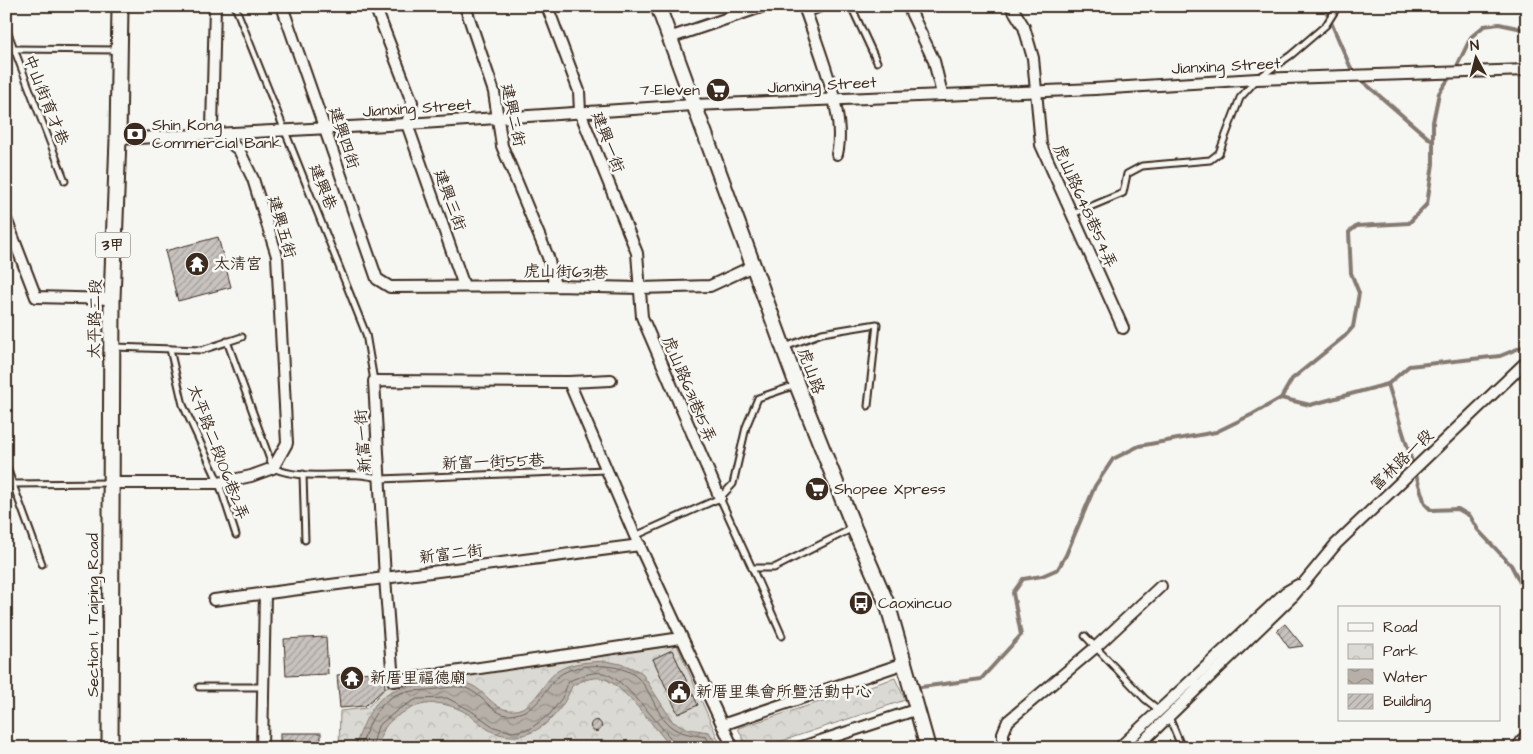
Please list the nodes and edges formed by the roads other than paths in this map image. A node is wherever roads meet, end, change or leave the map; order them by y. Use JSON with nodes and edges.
{"nodes":[{"id":1,"x":120,"y":6,"type":"edge"},
{"id":2,"x":215,"y":6,"type":"edge"},
{"id":3,"x":235,"y":6,"type":"edge"},
{"id":4,"x":282,"y":6,"type":"edge"},
{"id":5,"x":374,"y":6,"type":"edge"},
{"id":6,"x":465,"y":6,"type":"edge"},
{"id":7,"x":547,"y":6,"type":"edge"},
{"id":8,"x":658,"y":6,"type":"edge"},
{"id":9,"x":764,"y":6,"type":"edge"},
{"id":10,"x":820,"y":6,"type":"edge"},
{"id":11,"x":851,"y":6,"type":"edge"},
{"id":12,"x":908,"y":6,"type":"edge"},
{"id":13,"x":1011,"y":6,"type":"edge"},
{"id":14,"x":1332,"y":6,"type":"edge"},
{"id":15,"x":1338,"y":6,"type":"edge"},
{"id":16,"x":805,"y":9,"type":"edge"},
{"id":17,"x":1333,"y":14,"type":"junction"},
{"id":18,"x":6,"y":28,"type":"edge"},
{"id":19,"x":669,"y":38,"type":"junction"},
{"id":20,"x":13,"y":49,"type":"junction"},
{"id":21,"x":119,"y":50,"type":"junction"},
{"id":22,"x":877,"y":62,"type":"dead end"},
{"id":23,"x":1527,"y":70,"type":"edge"},
{"id":24,"x":1257,"y":78,"type":"junction"},
{"id":25,"x":1037,"y":92,"type":"junction"},
{"id":26,"x":942,"y":94,"type":"junction"},
{"id":27,"x":834,"y":100,"type":"junction"},
{"id":28,"x":693,"y":105,"type":"junction"},
{"id":29,"x":580,"y":112,"type":"junction"},
{"id":30,"x":497,"y":117,"type":"junction"},
{"id":31,"x":407,"y":124,"type":"junction"},
{"id":32,"x":324,"y":128,"type":"junction"},
{"id":33,"x":284,"y":129,"type":"junction"},
{"id":34,"x":218,"y":133,"type":"junction"},
{"id":35,"x":118,"y":139,"type":"junction"},
{"id":36,"x":837,"y":154,"type":"dead end"},
{"id":37,"x":65,"y":181,"type":"dead end"},
{"id":38,"x":1073,"y":214,"type":"junction"},
{"id":39,"x":6,"y":219,"type":"edge"},
{"id":40,"x":753,"y":266,"type":"junction"},
{"id":41,"x":377,"y":279,"type":"joint"},
{"id":42,"x":464,"y":286,"type":"junction"},
{"id":43,"x":555,"y":286,"type":"junction"},
{"id":44,"x":640,"y":288,"type":"junction"},
{"id":45,"x":112,"y":299,"type":"junction"},
{"id":46,"x":1123,"y":328,"type":"dead end"},
{"id":47,"x":242,"y":337,"type":"dead end"},
{"id":48,"x":227,"y":341,"type":"junction"},
{"id":49,"x":112,"y":346,"type":"junction"},
{"id":50,"x":783,"y":347,"type":"junction"},
{"id":51,"x":170,"y":349,"type":"junction"},
{"id":52,"x":1527,"y":361,"type":"edge"},
{"id":53,"x":611,"y":380,"type":"dead end"},
{"id":54,"x":374,"y":381,"type":"junction"},
{"id":55,"x":569,"y":382,"type":"junction"},
{"id":56,"x":797,"y":385,"type":"junction"},
{"id":57,"x":868,"y":406,"type":"dead end"},
{"id":58,"x":6,"y":465,"type":"edge"},
{"id":59,"x":273,"y":468,"type":"junction"},
{"id":60,"x":606,"y":470,"type":"junction"},
{"id":61,"x":302,"y":474,"type":"junction"},
{"id":62,"x":381,"y":479,"type":"junction"},
{"id":63,"x":219,"y":482,"type":"junction"},
{"id":64,"x":111,"y":483,"type":"junction"},
{"id":65,"x":14,"y":484,"type":"junction"},
{"id":66,"x":720,"y":498,"type":"junction"},
{"id":67,"x":854,"y":528,"type":"junction"},
{"id":68,"x":236,"y":535,"type":"dead end"},
{"id":69,"x":635,"y":536,"type":"junction"},
{"id":70,"x":305,"y":540,"type":"dead end"},
{"id":71,"x":640,"y":546,"type":"junction"},
{"id":72,"x":42,"y":564,"type":"dead end"},
{"id":73,"x":752,"y":568,"type":"junction"},
{"id":74,"x":385,"y":578,"type":"junction"},
{"id":75,"x":1302,"y":583,"type":"junction"},
{"id":76,"x":1161,"y":586,"type":"dead end"},
{"id":77,"x":265,"y":593,"type":"junction"},
{"id":78,"x":214,"y":600,"type":"dead end"},
{"id":79,"x":782,"y":636,"type":"dead end"},
{"id":80,"x":1085,"y":636,"type":"dead end"},
{"id":81,"x":681,"y":638,"type":"junction"},
{"id":82,"x":1097,"y":646,"type":"junction"},
{"id":83,"x":905,"y":663,"type":"junction"},
{"id":84,"x":264,"y":686,"type":"junction"},
{"id":85,"x":199,"y":687,"type":"dead end"},
{"id":86,"x":918,"y":709,"type":"junction"},
{"id":87,"x":1158,"y":710,"type":"junction"},
{"id":88,"x":1169,"y":717,"type":"junction"},
{"id":89,"x":722,"y":724,"type":"junction"},
{"id":90,"x":1527,"y":734,"type":"edge"},
{"id":91,"x":110,"y":748,"type":"edge"},
{"id":92,"x":262,"y":748,"type":"edge"},
{"id":93,"x":733,"y":748,"type":"edge"},
{"id":94,"x":799,"y":748,"type":"edge"},
{"id":95,"x":928,"y":748,"type":"edge"},
{"id":96,"x":1003,"y":748,"type":"edge"},
{"id":97,"x":1119,"y":748,"type":"edge"},
{"id":98,"x":1136,"y":748,"type":"edge"},
{"id":99,"x":1182,"y":748,"type":"edge"},
{"id":100,"x":1517,"y":748,"type":"edge"}],
"edges":[{"from":1,"to":21,"type":"main road","name":"太平路二段","number":"3甲"},
{"from":2,"to":34,"type":"street"},
{"from":3,"to":33,"type":"lane","name":"建興巷"},
{"from":4,"to":32,"type":"street","name":"建興四街"},
{"from":5,"to":31,"type":"street"},
{"from":6,"to":30,"type":"street","name":"建興二街"},
{"from":7,"to":29,"type":"street","name":"建興一街"},
{"from":8,"to":19,"type":"street","name":"虎山路"},
{"from":9,"to":19,"type":"street"},
{"from":10,"to":16,"type":"street"},
{"from":11,"to":22,"type":"lane"},
{"from":12,"to":26,"type":"street"},
{"from":13,"to":25,"type":"street","name":"虎山路648巷54弄"},
{"from":14,"to":17,"type":"lane"},
{"from":15,"to":17,"type":"lane"},
{"from":16,"to":27,"type":"street"},
{"from":17,"to":24,"type":"lane"},
{"from":18,"to":20,"type":"lane","name":"中山街育才巷"},
{"from":19,"to":28,"type":"street","name":"虎山路"},
{"from":20,"to":21,"type":"lane"},
{"from":20,"to":37,"type":"lane","name":"中山街育才巷"},
{"from":21,"to":35,"type":"main road","name":"太平路二段","number":"3甲"},
{"from":23,"to":24,"type":"street","name":"Jianxing Street"},
{"from":24,"to":25,"type":"street","name":"Jianxing Street"},
{"from":24,"to":38,"type":"lane"},
{"from":25,"to":26,"type":"street","name":"Jianxing Street"},
{"from":25,"to":38,"type":"street","name":"虎山路648巷54弄"},
{"from":26,"to":27,"type":"street","name":"Jianxing Street"},
{"from":27,"to":28,"type":"street","name":"Jianxing Street"},
{"from":27,"to":36,"type":"street"},
{"from":28,"to":29,"type":"street","name":"Jianxing Street"},
{"from":28,"to":40,"type":"street","name":"虎山路"},
{"from":29,"to":30,"type":"street","name":"Jianxing Street"},
{"from":29,"to":44,"type":"street","name":"建興一街"},
{"from":30,"to":31,"type":"street","name":"Jianxing Street"},
{"from":30,"to":43,"type":"street","name":"建興二街"},
{"from":31,"to":32,"type":"street","name":"Jianxing Street"},
{"from":31,"to":42,"type":"street","name":"建興三街"},
{"from":32,"to":33,"type":"street","name":"Jianxing Street"},
{"from":32,"to":41,"type":"street","name":"建興四街"},
{"from":33,"to":34,"type":"street","name":"Jianxing Street"},
{"from":33,"to":54,"type":"lane","name":"建興巷"},
{"from":34,"to":35,"type":"street","name":"Jianxing Street"},
{"from":34,"to":59,"type":"street","name":"建興五街"},
{"from":35,"to":45,"type":"main road","name":"太平路二段","number":"3甲"},
{"from":38,"to":46,"type":"street","name":"虎山路648巷54弄"},
{"from":39,"to":45,"type":"street"},
{"from":40,"to":44,"type":"street","name":"虎山街631巷"},
{"from":40,"to":50,"type":"street","name":"虎山路"},
{"from":41,"to":42,"type":"street","name":"虎山街631巷"},
{"from":42,"to":43,"type":"street","name":"虎山街631巷"},
{"from":43,"to":44,"type":"street","name":"虎山街631巷"},
{"from":44,"to":66,"type":"street","name":"虎山路631巷15弄"},
{"from":45,"to":49,"type":"main road","name":"太平路二段","number":"3甲"},
{"from":47,"to":48,"type":"lane"},
{"from":48,"to":51,"type":"lane"},
{"from":48,"to":59,"type":"lane"},
{"from":49,"to":51,"type":"lane"},
{"from":49,"to":64,"type":"main road","name":"太平路二段","number":"3甲"},
{"from":50,"to":56,"type":"street","name":"虎山路"},
{"from":50,"to":57,"type":"lane"},
{"from":51,"to":63,"type":"lane","name":"太平路二段106巷2弄"},
{"from":52,"to":75,"type":"street","name":"富林路一段"},
{"from":53,"to":55,"type":"street"},
{"from":54,"to":55,"type":"street"},
{"from":54,"to":62,"type":"street","name":"新富一街"},
{"from":55,"to":60,"type":"street"},
{"from":56,"to":66,"type":"lane"},
{"from":56,"to":67,"type":"street","name":"虎山路"},
{"from":58,"to":65,"type":"lane"},
{"from":59,"to":61,"type":"lane","name":"新富一街55巷"},
{"from":59,"to":63,"type":"street"},
{"from":60,"to":62,"type":"lane","name":"新富一街55巷"},
{"from":60,"to":69,"type":"street"},
{"from":61,"to":62,"type":"lane","name":"新富一街55巷"},
{"from":61,"to":70,"type":"lane"},
{"from":62,"to":74,"type":"street","name":"新富一街"},
{"from":63,"to":64,"type":"street"},
{"from":63,"to":68,"type":"lane","name":"太平路二段106巷2弄"},
{"from":64,"to":65,"type":"lane"},
{"from":64,"to":91,"type":"main road","name":"Section 1, Taiping Road","number":"3甲"},
{"from":65,"to":72,"type":"lane"},
{"from":66,"to":69,"type":"lane"},
{"from":66,"to":73,"type":"lane"},
{"from":67,"to":73,"type":"lane"},
{"from":67,"to":83,"type":"street","name":"虎山路"},
{"from":69,"to":71,"type":"street"},
{"from":71,"to":74,"type":"street","name":"新富二街"},
{"from":71,"to":81,"type":"street"},
{"from":73,"to":79,"type":"lane"},
{"from":74,"to":77,"type":"street","name":"新富二街"},
{"from":74,"to":81,"type":"street","name":"新富一街"},
{"from":75,"to":87,"type":"street","name":"富林路一段"},
{"from":75,"to":88,"type":"street","name":"富林路一段"},
{"from":76,"to":82,"type":"street"},
{"from":77,"to":78,"type":"street","name":"新富二街"},
{"from":77,"to":84,"type":"street"},
{"from":80,"to":82,"type":"lane"},
{"from":81,"to":89,"type":"street"},
{"from":82,"to":87,"type":"lane"},
{"from":82,"to":96,"type":"street"},
{"from":83,"to":86,"type":"street","name":"虎山路"},
{"from":83,"to":89,"type":"street"},
{"from":84,"to":85,"type":"lane"},
{"from":84,"to":92,"type":"street"},
{"from":86,"to":94,"type":"street"},
{"from":86,"to":95,"type":"street","name":"虎山路"},
{"from":87,"to":97,"type":"street","name":"富林路一段"},
{"from":88,"to":98,"type":"street","name":"富林路一段"},
{"from":88,"to":99,"type":"lane"},
{"from":89,"to":93,"type":"street"},
{"from":90,"to":100,"type":"street"}]}
